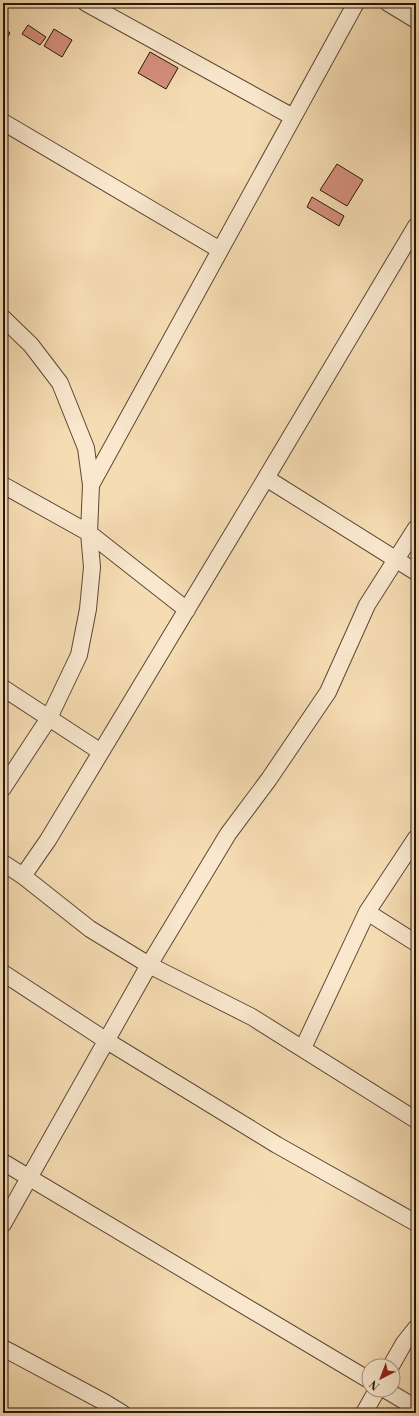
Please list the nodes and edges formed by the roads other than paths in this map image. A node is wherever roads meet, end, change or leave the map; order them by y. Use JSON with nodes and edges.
{"nodes":[{"id":1,"x":86,"y":3,"type":"edge"},
{"id":2,"x":356,"y":3,"type":"edge"},
{"id":3,"x":388,"y":3,"type":"edge"},
{"id":4,"x":416,"y":20,"type":"edge"},
{"id":5,"x":293,"y":117,"type":"junction"},
{"id":6,"x":3,"y":122,"type":"edge"},
{"id":7,"x":416,"y":226,"type":"edge"},
{"id":8,"x":220,"y":250,"type":"junction"},
{"id":9,"x":3,"y":318,"type":"edge"},
{"id":10,"x":266,"y":478,"type":"junction"},
{"id":11,"x":3,"y":485,"type":"edge"},
{"id":12,"x":91,"y":485,"type":"junction"},
{"id":13,"x":416,"y":528,"type":"edge"},
{"id":14,"x":90,"y":534,"type":"junction"},
{"id":15,"x":397,"y":560,"type":"junction"},
{"id":16,"x":416,"y":572,"type":"edge"},
{"id":17,"x":187,"y":610,"type":"junction"},
{"id":18,"x":3,"y":688,"type":"edge"},
{"id":19,"x":49,"y":718,"type":"junction"},
{"id":20,"x":101,"y":752,"type":"junction"},
{"id":21,"x":3,"y":788,"type":"edge"},
{"id":22,"x":416,"y":838,"type":"edge"},
{"id":23,"x":3,"y":863,"type":"edge"},
{"id":24,"x":23,"y":876,"type":"junction"},
{"id":25,"x":367,"y":912,"type":"junction"},
{"id":26,"x":416,"y":944,"type":"edge"},
{"id":27,"x":149,"y":965,"type":"junction"},
{"id":28,"x":3,"y":973,"type":"edge"},
{"id":29,"x":107,"y":1041,"type":"junction"},
{"id":30,"x":303,"y":1048,"type":"junction"},
{"id":31,"x":416,"y":1120,"type":"edge"},
{"id":32,"x":3,"y":1162,"type":"edge"},
{"id":33,"x":29,"y":1178,"type":"junction"},
{"id":34,"x":3,"y":1224,"type":"edge"},
{"id":35,"x":416,"y":1224,"type":"edge"},
{"id":36,"x":416,"y":1328,"type":"edge"},
{"id":37,"x":3,"y":1348,"type":"edge"},
{"id":38,"x":396,"y":1358,"type":"edge"},
{"id":39,"x":361,"y":1375,"type":"edge"},
{"id":40,"x":372,"y":1398,"type":"edge"},
{"id":41,"x":399,"y":1398,"type":"edge"},
{"id":42,"x":416,"y":1408,"type":"edge"},
{"id":43,"x":122,"y":1413,"type":"edge"},
{"id":44,"x":364,"y":1413,"type":"edge"}],
"edges":[{"from":1,"to":5,"type":"street"},
{"from":2,"to":5,"type":"street"},
{"from":3,"to":4,"type":"street"},
{"from":5,"to":8,"type":"street"},
{"from":6,"to":8,"type":"street"},
{"from":7,"to":10,"type":"street"},
{"from":8,"to":12,"type":"street"},
{"from":9,"to":12,"type":"street"},
{"from":10,"to":15,"type":"street"},
{"from":10,"to":17,"type":"street"},
{"from":11,"to":14,"type":"street"},
{"from":12,"to":14,"type":"street"},
{"from":13,"to":15,"type":"street"},
{"from":14,"to":17,"type":"street"},
{"from":14,"to":19,"type":"street"},
{"from":15,"to":16,"type":"street"},
{"from":15,"to":27,"type":"street"},
{"from":17,"to":20,"type":"street"},
{"from":18,"to":19,"type":"street"},
{"from":19,"to":20,"type":"street"},
{"from":19,"to":21,"type":"street"},
{"from":20,"to":24,"type":"street"},
{"from":22,"to":25,"type":"street"},
{"from":23,"to":24,"type":"street"},
{"from":24,"to":27,"type":"street"},
{"from":25,"to":26,"type":"street"},
{"from":25,"to":30,"type":"street"},
{"from":27,"to":29,"type":"street"},
{"from":27,"to":30,"type":"street"},
{"from":28,"to":29,"type":"street"},
{"from":29,"to":33,"type":"street"},
{"from":29,"to":35,"type":"street"},
{"from":30,"to":31,"type":"street"},
{"from":32,"to":33,"type":"street"},
{"from":33,"to":34,"type":"street"},
{"from":33,"to":39,"type":"street"},
{"from":36,"to":38,"type":"street"},
{"from":37,"to":43,"type":"street"},
{"from":40,"to":44,"type":"street"},
{"from":41,"to":42,"type":"street"}]}
